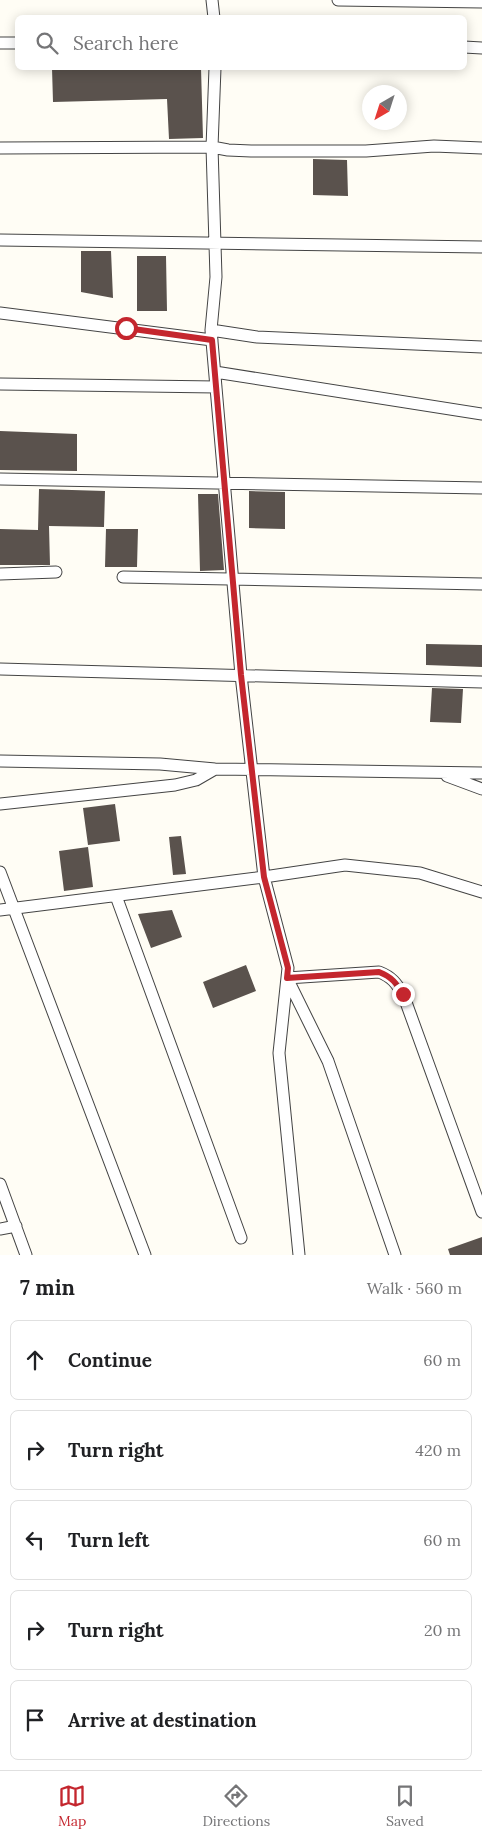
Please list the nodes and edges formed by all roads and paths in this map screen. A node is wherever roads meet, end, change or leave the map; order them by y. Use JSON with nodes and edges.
{"nodes":[{"id":1,"x":212,"y":0,"type":"edge"},
{"id":2,"x":338,"y":0,"type":"edge"},
{"id":3,"x":482,"y":2,"type":"edge"},
{"id":4,"x":214,"y":15,"type":"edge"},
{"id":5,"x":0,"y":43,"type":"edge"},
{"id":6,"x":15,"y":43,"type":"edge"},
{"id":7,"x":467,"y":48,"type":"edge"},
{"id":8,"x":482,"y":48,"type":"edge"},
{"id":9,"x":214,"y":70,"type":"edge"},
{"id":10,"x":212,"y":147,"type":"junction"},
{"id":11,"x":0,"y":148,"type":"edge"},
{"id":12,"x":482,"y":148,"type":"edge"},
{"id":13,"x":0,"y":240,"type":"edge"},
{"id":14,"x":215,"y":243,"type":"junction"},
{"id":15,"x":482,"y":247,"type":"edge"},
{"id":16,"x":0,"y":313,"type":"edge"},
{"id":17,"x":211,"y":335,"type":"junction"},
{"id":18,"x":482,"y":347,"type":"edge"},
{"id":19,"x":215,"y":372,"type":"junction"},
{"id":20,"x":0,"y":384,"type":"edge"},
{"id":21,"x":216,"y":388,"type":"junction"},
{"id":22,"x":482,"y":414,"type":"edge"},
{"id":23,"x":0,"y":479,"type":"edge"},
{"id":24,"x":224,"y":483,"type":"junction"},
{"id":25,"x":482,"y":488,"type":"edge"},
{"id":26,"x":56,"y":572,"type":"dead end"},
{"id":27,"x":0,"y":574,"type":"edge"},
{"id":28,"x":123,"y":577,"type":"dead end"},
{"id":29,"x":233,"y":580,"type":"junction"},
{"id":30,"x":482,"y":584,"type":"edge"},
{"id":31,"x":0,"y":669,"type":"edge"},
{"id":32,"x":241,"y":675,"type":"junction"},
{"id":33,"x":482,"y":682,"type":"edge"},
{"id":34,"x":0,"y":761,"type":"edge"},
{"id":35,"x":216,"y":769,"type":"junction"},
{"id":36,"x":252,"y":769,"type":"junction"},
{"id":37,"x":438,"y":772,"type":"junction"},
{"id":38,"x":482,"y":773,"type":"edge"},
{"id":39,"x":482,"y":789,"type":"edge"},
{"id":40,"x":0,"y":804,"type":"edge"},
{"id":41,"x":0,"y":872,"type":"edge"},
{"id":42,"x":264,"y":877,"type":"junction"},
{"id":43,"x":482,"y":892,"type":"edge"},
{"id":44,"x":116,"y":896,"type":"junction"},
{"id":45,"x":14,"y":909,"type":"junction"},
{"id":46,"x":0,"y":910,"type":"edge"},
{"id":47,"x":287,"y":978,"type":"junction"},
{"id":48,"x":0,"y":1184,"type":"edge"},
{"id":49,"x":482,"y":1212,"type":"edge"},
{"id":50,"x":16,"y":1226,"type":"junction"},
{"id":51,"x":0,"y":1228,"type":"edge"},
{"id":52,"x":242,"y":1238,"type":"dead end"},
{"id":53,"x":26,"y":1255,"type":"edge"},
{"id":54,"x":145,"y":1255,"type":"edge"},
{"id":55,"x":298,"y":1255,"type":"edge"},
{"id":56,"x":395,"y":1255,"type":"edge"}],
"edges":[{"from":1,"to":4,"type":"street"},
{"from":2,"to":3,"type":"street"},
{"from":5,"to":6,"type":"street"},
{"from":7,"to":8,"type":"street"},
{"from":9,"to":10,"type":"street"},
{"from":10,"to":11,"type":"street"},
{"from":10,"to":12,"type":"street"},
{"from":10,"to":14,"type":"street"},
{"from":13,"to":14,"type":"street"},
{"from":14,"to":15,"type":"street"},
{"from":14,"to":17,"type":"street"},
{"from":16,"to":17,"type":"street"},
{"from":17,"to":18,"type":"street"},
{"from":17,"to":19,"type":"street"},
{"from":19,"to":21,"type":"street"},
{"from":19,"to":22,"type":"street"},
{"from":20,"to":21,"type":"street"},
{"from":21,"to":24,"type":"street"},
{"from":23,"to":24,"type":"street"},
{"from":24,"to":25,"type":"street"},
{"from":24,"to":29,"type":"street"},
{"from":26,"to":27,"type":"street"},
{"from":28,"to":29,"type":"street"},
{"from":29,"to":30,"type":"street"},
{"from":29,"to":32,"type":"street"},
{"from":31,"to":32,"type":"street"},
{"from":32,"to":33,"type":"street"},
{"from":32,"to":36,"type":"street"},
{"from":34,"to":35,"type":"street"},
{"from":35,"to":36,"type":"street"},
{"from":35,"to":40,"type":"street"},
{"from":36,"to":37,"type":"street"},
{"from":36,"to":42,"type":"street"},
{"from":37,"to":38,"type":"street"},
{"from":37,"to":39,"type":"street"},
{"from":41,"to":45,"type":"street"},
{"from":42,"to":43,"type":"street"},
{"from":42,"to":44,"type":"street"},
{"from":42,"to":47,"type":"street"},
{"from":44,"to":45,"type":"street"},
{"from":44,"to":52,"type":"street"},
{"from":45,"to":46,"type":"street"},
{"from":45,"to":54,"type":"street"},
{"from":47,"to":49,"type":"street"},
{"from":47,"to":55,"type":"street"},
{"from":47,"to":56,"type":"street"},
{"from":48,"to":50,"type":"street"},
{"from":50,"to":51,"type":"street"},
{"from":50,"to":53,"type":"street"}]}
